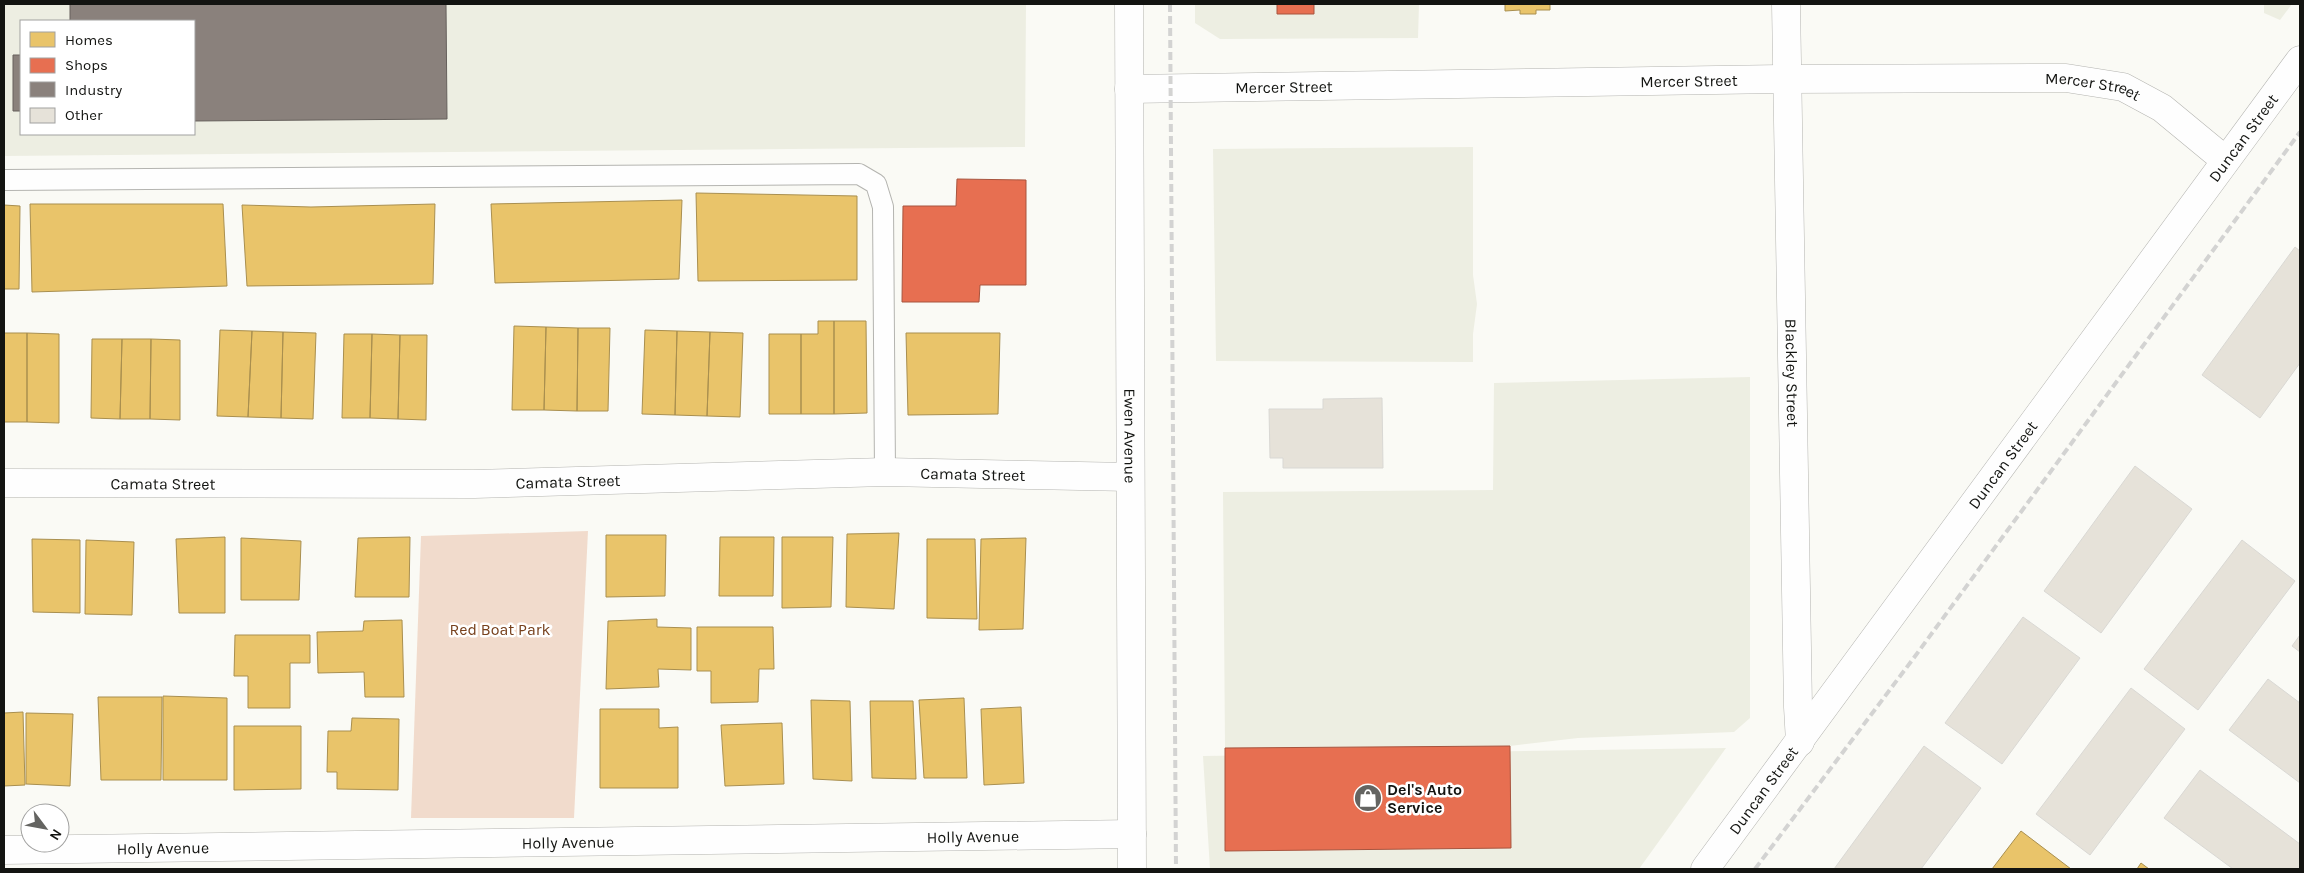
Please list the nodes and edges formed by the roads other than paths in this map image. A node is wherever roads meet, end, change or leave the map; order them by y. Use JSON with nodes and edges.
{"nodes":[{"id":1,"x":1129,"y":4,"type":"edge"},
{"id":2,"x":1786,"y":4,"type":"edge"},
{"id":3,"x":2300,"y":60,"type":"edge"},
{"id":4,"x":1786,"y":79,"type":"junction"},
{"id":5,"x":1129,"y":89,"type":"junction"},
{"id":6,"x":2225,"y":160,"type":"junction"},
{"id":7,"x":4,"y":180,"type":"edge"},
{"id":8,"x":885,"y":472,"type":"junction"},
{"id":9,"x":1130,"y":477,"type":"junction"},
{"id":10,"x":4,"y":483,"type":"edge"},
{"id":11,"x":1800,"y":742,"type":"junction"},
{"id":12,"x":1132,"y":834,"type":"junction"},
{"id":13,"x":4,"y":850,"type":"edge"},
{"id":14,"x":1132,"y":869,"type":"edge"},
{"id":15,"x":1705,"y":869,"type":"edge"}],
"edges":[{"from":1,"to":5,"type":"street","name":"Ewen Avenue"},
{"from":2,"to":4,"type":"street","name":"Blackley Street"},
{"from":3,"to":6,"type":"street","name":"Duncan Street"},
{"from":4,"to":5,"type":"street","name":"Mercer Street"},
{"from":4,"to":6,"type":"street","name":"Mercer Street"},
{"from":4,"to":11,"type":"street","name":"Blackley Street"},
{"from":5,"to":9,"type":"street","name":"Ewen Avenue"},
{"from":6,"to":11,"type":"street","name":"Duncan Street"},
{"from":7,"to":8,"type":"lane"},
{"from":8,"to":9,"type":"street","name":"Camata Street"},
{"from":8,"to":10,"type":"street","name":"Camata Street"},
{"from":9,"to":12,"type":"street","name":"Ewen Avenue"},
{"from":11,"to":15,"type":"street","name":"Duncan Street"},
{"from":12,"to":13,"type":"street","name":"Holly Avenue"},
{"from":12,"to":14,"type":"street","name":"Ewen Avenue"}]}
